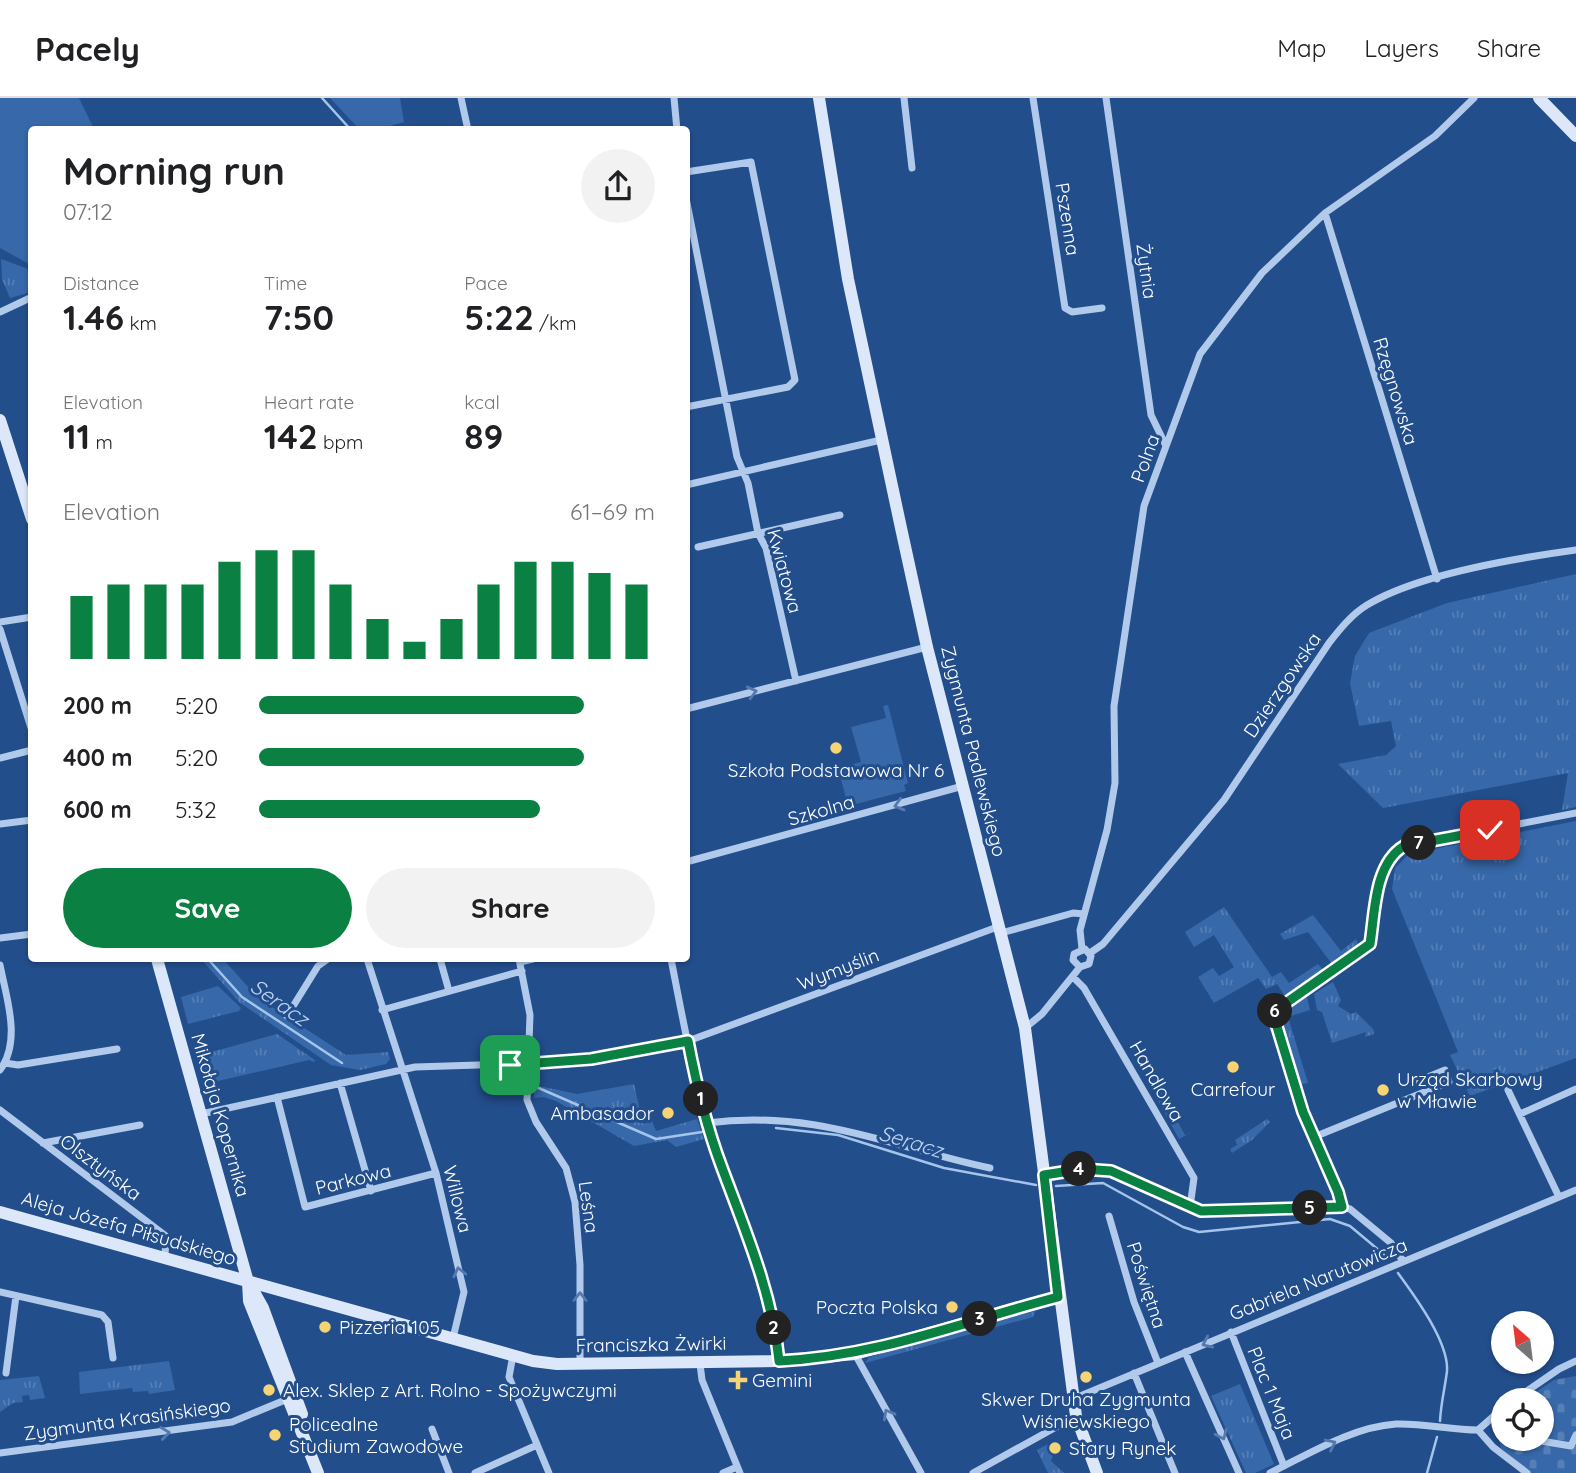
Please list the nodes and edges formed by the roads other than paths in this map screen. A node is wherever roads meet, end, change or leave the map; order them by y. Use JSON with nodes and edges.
{"nodes":[{"id":1,"x":461,"y":98,"type":"edge"},
{"id":2,"x":674,"y":98,"type":"edge"},
{"id":3,"x":819,"y":98,"type":"edge"},
{"id":4,"x":904,"y":98,"type":"edge"},
{"id":5,"x":1033,"y":98,"type":"edge"},
{"id":6,"x":1106,"y":98,"type":"edge"},
{"id":7,"x":1474,"y":98,"type":"edge"},
{"id":8,"x":1539,"y":98,"type":"edge"},
{"id":9,"x":467,"y":126,"type":"edge"},
{"id":10,"x":677,"y":126,"type":"edge"},
{"id":11,"x":1576,"y":136,"type":"edge"},
{"id":12,"x":912,"y":168,"type":"dead end"},
{"id":13,"x":690,"y":171,"type":"edge"},
{"id":14,"x":1325,"y":213,"type":"junction"},
{"id":15,"x":690,"y":219,"type":"edge"},
{"id":16,"x":28,"y":299,"type":"edge"},
{"id":17,"x":1102,"y":308,"type":"dead end"},
{"id":18,"x":0,"y":312,"type":"edge"},
{"id":19,"x":725,"y":398,"type":"junction"},
{"id":20,"x":690,"y":406,"type":"edge"},
{"id":21,"x":0,"y":420,"type":"edge"},
{"id":22,"x":881,"y":440,"type":"junction"},
{"id":23,"x":1166,"y":446,"type":"junction"},
{"id":24,"x":740,"y":470,"type":"junction"},
{"id":25,"x":690,"y":484,"type":"edge"},
{"id":26,"x":28,"y":507,"type":"edge"},
{"id":27,"x":840,"y":515,"type":"dead end"},
{"id":28,"x":758,"y":533,"type":"junction"},
{"id":29,"x":698,"y":547,"type":"dead end"},
{"id":30,"x":1576,"y":550,"type":"edge"},
{"id":31,"x":1437,"y":579,"type":"junction"},
{"id":32,"x":28,"y":618,"type":"edge"},
{"id":33,"x":0,"y":622,"type":"edge"},
{"id":34,"x":0,"y":629,"type":"edge"},
{"id":35,"x":927,"y":647,"type":"junction"},
{"id":36,"x":796,"y":681,"type":"junction"},
{"id":37,"x":690,"y":708,"type":"edge"},
{"id":38,"x":28,"y":718,"type":"edge"},
{"id":39,"x":28,"y":751,"type":"edge"},
{"id":40,"x":0,"y":758,"type":"edge"},
{"id":41,"x":964,"y":786,"type":"junction"},
{"id":42,"x":1576,"y":813,"type":"edge"},
{"id":43,"x":28,"y":820,"type":"edge"},
{"id":44,"x":0,"y":824,"type":"edge"},
{"id":45,"x":690,"y":861,"type":"edge"},
{"id":46,"x":1084,"y":914,"type":"junction"},
{"id":47,"x":1000,"y":929,"type":"junction"},
{"id":48,"x":28,"y":934,"type":"edge"},
{"id":49,"x":0,"y":938,"type":"edge"},
{"id":50,"x":1082,"y":948,"type":"junction"},
{"id":51,"x":1090,"y":953,"type":"junction"},
{"id":52,"x":158,"y":962,"type":"edge"},
{"id":53,"x":324,"y":962,"type":"edge"},
{"id":54,"x":368,"y":962,"type":"edge"},
{"id":55,"x":441,"y":962,"type":"edge"},
{"id":56,"x":672,"y":962,"type":"edge"},
{"id":57,"x":520,"y":964,"type":"edge"},
{"id":58,"x":0,"y":965,"type":"edge"},
{"id":59,"x":1080,"y":967,"type":"junction"},
{"id":60,"x":1073,"y":977,"type":"junction"},
{"id":61,"x":449,"y":992,"type":"junction"},
{"id":62,"x":382,"y":1010,"type":"junction"},
{"id":63,"x":287,"y":1016,"type":"dead end"},
{"id":64,"x":1025,"y":1028,"type":"junction"},
{"id":65,"x":688,"y":1041,"type":"junction"},
{"id":66,"x":117,"y":1048,"type":"dead end"},
{"id":67,"x":526,"y":1064,"type":"junction"},
{"id":68,"x":3,"y":1066,"type":"edge"},
{"id":69,"x":403,"y":1069,"type":"junction"},
{"id":70,"x":1418,"y":1081,"type":"dead end"},
{"id":71,"x":340,"y":1083,"type":"junction"},
{"id":72,"x":1576,"y":1089,"type":"edge"},
{"id":73,"x":1508,"y":1090,"type":"dead end"},
{"id":74,"x":278,"y":1097,"type":"junction"},
{"id":75,"x":0,"y":1110,"type":"edge"},
{"id":76,"x":201,"y":1114,"type":"junction"},
{"id":77,"x":1520,"y":1114,"type":"junction"},
{"id":78,"x":707,"y":1123,"type":"junction"},
{"id":79,"x":140,"y":1125,"type":"dead end"},
{"id":80,"x":1314,"y":1137,"type":"junction"},
{"id":81,"x":43,"y":1143,"type":"junction"},
{"id":82,"x":989,"y":1168,"type":"dead end"},
{"id":83,"x":436,"y":1173,"type":"junction"},
{"id":84,"x":1044,"y":1175,"type":"junction"},
{"id":85,"x":1576,"y":1190,"type":"edge"},
{"id":86,"x":371,"y":1191,"type":"junction"},
{"id":87,"x":1559,"y":1196,"type":"junction"},
{"id":88,"x":1190,"y":1207,"type":"junction"},
{"id":89,"x":1342,"y":1207,"type":"junction"},
{"id":90,"x":0,"y":1212,"type":"edge"},
{"id":91,"x":1109,"y":1216,"type":"dead end"},
{"id":92,"x":165,"y":1257,"type":"junction"},
{"id":93,"x":1403,"y":1261,"type":"junction"},
{"id":94,"x":248,"y":1282,"type":"junction"},
{"id":95,"x":0,"y":1292,"type":"edge"},
{"id":96,"x":16,"y":1296,"type":"junction"},
{"id":97,"x":1058,"y":1297,"type":"junction"},
{"id":98,"x":1231,"y":1332,"type":"junction"},
{"id":99,"x":453,"y":1338,"type":"junction"},
{"id":100,"x":1185,"y":1352,"type":"junction"},
{"id":101,"x":855,"y":1354,"type":"junction"},
{"id":102,"x":513,"y":1355,"type":"junction"},
{"id":103,"x":113,"y":1358,"type":"dead end"},
{"id":104,"x":779,"y":1361,"type":"junction"},
{"id":105,"x":1576,"y":1361,"type":"edge"},
{"id":106,"x":700,"y":1363,"type":"junction"},
{"id":107,"x":1158,"y":1363,"type":"junction"},
{"id":108,"x":580,"y":1366,"type":"junction"},
{"id":109,"x":6,"y":1373,"type":"dead end"},
{"id":110,"x":1134,"y":1373,"type":"junction"},
{"id":111,"x":1533,"y":1388,"type":"edge"},
{"id":112,"x":292,"y":1397,"type":"junction"},
{"id":113,"x":1073,"y":1399,"type":"junction"},
{"id":114,"x":1491,"y":1419,"type":"edge"},
{"id":115,"x":1077,"y":1422,"type":"junction"},
{"id":116,"x":432,"y":1429,"type":"dead end"},
{"id":117,"x":1478,"y":1430,"type":"junction"},
{"id":118,"x":1576,"y":1436,"type":"edge"},
{"id":119,"x":537,"y":1445,"type":"junction"},
{"id":120,"x":1554,"y":1445,"type":"edge"},
{"id":121,"x":1574,"y":1450,"type":"edge"},
{"id":122,"x":0,"y":1453,"type":"edge"},
{"id":123,"x":1284,"y":1466,"type":"junction"},
{"id":124,"x":739,"y":1470,"type":"edge"},
{"id":125,"x":318,"y":1473,"type":"edge"},
{"id":126,"x":326,"y":1473,"type":"edge"},
{"id":127,"x":449,"y":1473,"type":"edge"},
{"id":128,"x":475,"y":1473,"type":"edge"},
{"id":129,"x":549,"y":1473,"type":"edge"},
{"id":130,"x":723,"y":1473,"type":"edge"},
{"id":131,"x":920,"y":1473,"type":"edge"},
{"id":132,"x":973,"y":1473,"type":"edge"},
{"id":133,"x":1097,"y":1473,"type":"edge"},
{"id":134,"x":1175,"y":1473,"type":"edge"},
{"id":135,"x":1238,"y":1473,"type":"edge"},
{"id":136,"x":1270,"y":1473,"type":"edge"},
{"id":137,"x":1527,"y":1473,"type":"edge"}],
"edges":[{"from":1,"to":9,"type":"street"},
{"from":2,"to":10,"type":"street"},
{"from":3,"to":22,"type":"street","name":"Zygmunta Padlewskiego"},
{"from":4,"to":12,"type":"street"},
{"from":5,"to":17,"type":"street","name":"Pszenna"},
{"from":6,"to":23,"type":"street","name":"Żytnia"},
{"from":7,"to":14,"type":"street","name":"Polna"},
{"from":8,"to":11,"type":"street"},
{"from":13,"to":19,"type":"street"},
{"from":14,"to":23,"type":"street","name":"Polna"},
{"from":14,"to":31,"type":"street","name":"Rzęgnowska"},
{"from":15,"to":19,"type":"street","name":"Kwiatowa"},
{"from":16,"to":18,"type":"street"},
{"from":19,"to":20,"type":"street"},
{"from":19,"to":24,"type":"street","name":"Kwiatowa"},
{"from":21,"to":26,"type":"street"},
{"from":22,"to":24,"type":"street"},
{"from":22,"to":35,"type":"street","name":"Zygmunta Padlewskiego"},
{"from":23,"to":46,"type":"street","name":"Polna"},
{"from":24,"to":25,"type":"street"},
{"from":24,"to":28,"type":"street","name":"Kwiatowa"},
{"from":27,"to":28,"type":"street"},
{"from":28,"to":29,"type":"street"},
{"from":28,"to":36,"type":"street","name":"Kwiatowa"},
{"from":30,"to":31,"type":"street","name":"Dzierzgowska"},
{"from":31,"to":51,"type":"street","name":"Dzierzgowska"},
{"from":32,"to":33,"type":"street"},
{"from":34,"to":38,"type":"street"},
{"from":35,"to":36,"type":"street"},
{"from":35,"to":41,"type":"street","name":"Zygmunta Padlewskiego"},
{"from":37,"to":36,"type":"street","one_way":true},
{"from":39,"to":40,"type":"street"},
{"from":41,"to":45,"type":"street","name":"Szkolna","one_way":true},
{"from":41,"to":47,"type":"street","name":"Zygmunta Padlewskiego"},
{"from":42,"to":80,"type":"street"},
{"from":43,"to":44,"type":"street"},
{"from":46,"to":47,"type":"street","name":"Wymyślin"},
{"from":46,"to":50,"type":"street","name":"Polna"},
{"from":47,"to":64,"type":"street","name":"Zygmunta Padlewskiego"},
{"from":47,"to":65,"type":"street","name":"Wymyślin"},
{"from":48,"to":49,"type":"street"},
{"from":50,"to":51,"type":"street"},
{"from":50,"to":59,"type":"street","name":"Dzierzgowska"},
{"from":51,"to":59,"type":"street","name":"Dzierzgowska"},
{"from":52,"to":76,"type":"street","name":"Mikołaja Kopernika"},
{"from":53,"to":63,"type":"street"},
{"from":54,"to":62,"type":"street","name":"Willowa"},
{"from":55,"to":61,"type":"street"},
{"from":56,"to":65,"type":"street"},
{"from":57,"to":61,"type":"street"},
{"from":57,"to":67,"type":"street","name":"Leśna"},
{"from":58,"to":68,"type":"street"},
{"from":59,"to":60,"type":"street","name":"Dzierzgowska"},
{"from":60,"to":64,"type":"street","name":"Dzierzgowska"},
{"from":60,"to":88,"type":"street","name":"Handlowa"},
{"from":61,"to":62,"type":"street"},
{"from":62,"to":69,"type":"street","name":"Willowa"},
{"from":64,"to":84,"type":"street","name":"Zygmunta Padlewskiego"},
{"from":65,"to":67,"type":"street","name":"Wymyślin"},
{"from":65,"to":78,"type":"street"},
{"from":66,"to":68,"type":"street"},
{"from":67,"to":69,"type":"street","name":"Wymyślin"},
{"from":108,"to":67,"type":"street","name":"Leśna","one_way":true},
{"from":69,"to":71,"type":"street","name":"Wymyślin"},
{"from":69,"to":83,"type":"street","name":"Willowa"},
{"from":70,"to":80,"type":"street"},
{"from":71,"to":74,"type":"street","name":"Wymyślin"},
{"from":71,"to":86,"type":"street"},
{"from":72,"to":77,"type":"street"},
{"from":73,"to":77,"type":"street"},
{"from":74,"to":76,"type":"street","name":"Wymyślin"},
{"from":74,"to":86,"type":"street","name":"Parkowa"},
{"from":75,"to":81,"type":"street","name":"Olsztyńska"},
{"from":76,"to":94,"type":"street","name":"Mikołaja Kopernika"},
{"from":77,"to":87,"type":"street"},
{"from":78,"to":82,"type":"street"},
{"from":78,"to":104,"type":"street"},
{"from":79,"to":81,"type":"street"},
{"from":80,"to":89,"type":"street"},
{"from":81,"to":92,"type":"street","name":"Olsztyńska"},
{"from":83,"to":86,"type":"street","name":"Parkowa"},
{"from":99,"to":83,"type":"street","name":"Willowa","one_way":true},
{"from":84,"to":88,"type":"street"},
{"from":84,"to":97,"type":"street","name":"Zygmunta Padlewskiego"},
{"from":85,"to":87,"type":"street","name":"Gabriela Narutowicza"},
{"from":87,"to":93,"type":"street","name":"Gabriela Narutowicza"},
{"from":88,"to":89,"type":"street"},
{"from":89,"to":93,"type":"street"},
{"from":90,"to":92,"type":"street","name":"Aleja Józefa Piłsudskiego"},
{"from":91,"to":107,"type":"street","name":"Poświętna"},
{"from":92,"to":94,"type":"street","name":"Aleja Józefa Piłsudskiego"},
{"from":93,"to":98,"type":"street","name":"Gabriela Narutowicza"},
{"from":94,"to":99,"type":"street","name":"Franciszka Żwirki"},
{"from":94,"to":112,"type":"street","name":"Mikołaja Kopernika"},
{"from":95,"to":96,"type":"street"},
{"from":96,"to":103,"type":"street"},
{"from":96,"to":109,"type":"street"},
{"from":97,"to":101,"type":"street","name":"Franciszka Żwirki"},
{"from":97,"to":113,"type":"street","name":"Zygmunta Padlewskiego"},
{"from":98,"to":100,"type":"street","name":"Gabriela Narutowicza","one_way":true},
{"from":98,"to":123,"type":"street","name":"Plac 1 Maja"},
{"from":99,"to":102,"type":"street","name":"Franciszka Żwirki"},
{"from":100,"to":107,"type":"street","name":"Gabriela Narutowicza"},
{"from":100,"to":135,"type":"street","one_way":true},
{"from":101,"to":104,"type":"street","name":"Franciszka Żwirki"},
{"from":131,"to":101,"type":"street","one_way":true},
{"from":102,"to":108,"type":"street","name":"Franciszka Żwirki"},
{"from":102,"to":119,"type":"street"},
{"from":104,"to":106,"type":"street","name":"Franciszka Żwirki"},
{"from":105,"to":111,"type":"street"},
{"from":106,"to":108,"type":"street","name":"Franciszka Żwirki"},
{"from":106,"to":124,"type":"street"},
{"from":107,"to":110,"type":"street","name":"Gabriela Narutowicza"},
{"from":110,"to":113,"type":"street","name":"Gabriela Narutowicza"},
{"from":110,"to":134,"type":"street"},
{"from":122,"to":112,"type":"street","name":"Zygmunta Krasińskiego","one_way":true},
{"from":112,"to":125,"type":"street"},
{"from":112,"to":126,"type":"street"},
{"from":113,"to":115,"type":"street","name":"Zygmunta Padlewskiego"},
{"from":114,"to":117,"type":"street"},
{"from":115,"to":132,"type":"street"},
{"from":115,"to":133,"type":"street"},
{"from":116,"to":127,"type":"street"},
{"from":123,"to":117,"type":"street","one_way":true},
{"from":117,"to":137,"type":"street"},
{"from":118,"to":121,"type":"street"},
{"from":119,"to":128,"type":"street"},
{"from":119,"to":129,"type":"street"},
{"from":120,"to":121,"type":"street"},
{"from":123,"to":136,"type":"street"},
{"from":124,"to":130,"type":"street"}]}
